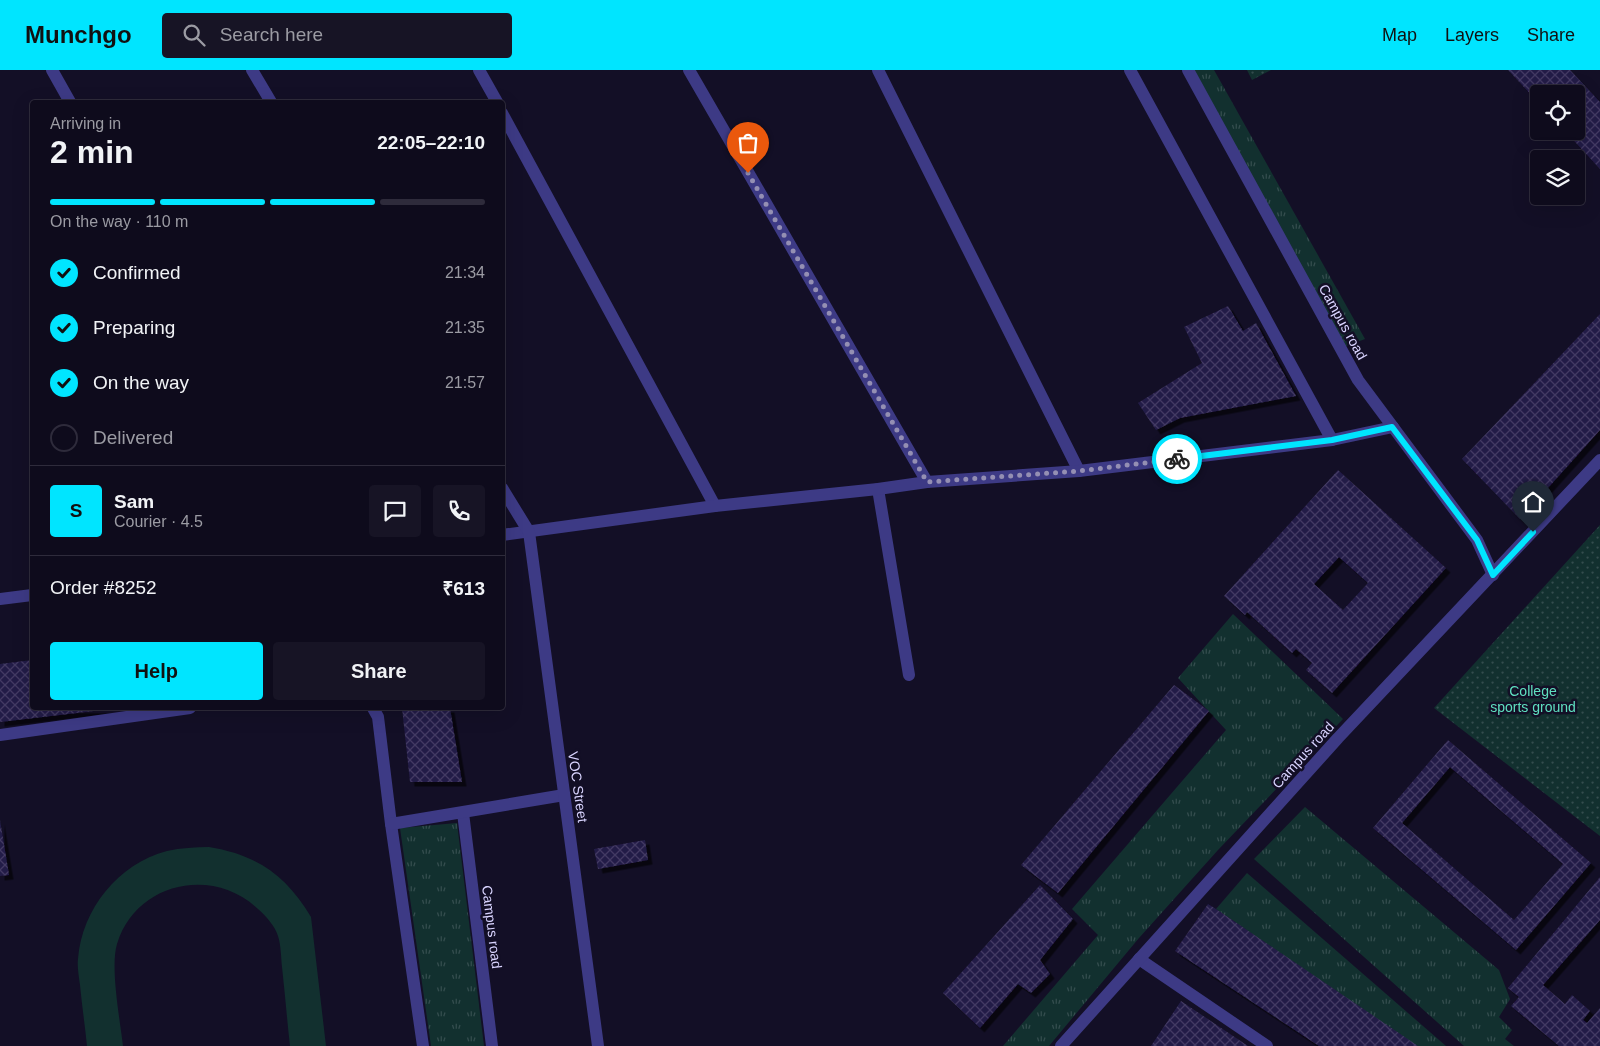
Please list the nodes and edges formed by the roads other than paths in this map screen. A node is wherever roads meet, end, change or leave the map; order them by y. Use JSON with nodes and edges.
{"nodes":[{"id":1,"x":52,"y":70,"type":"edge"},
{"id":2,"x":252,"y":70,"type":"edge"},
{"id":3,"x":479,"y":70,"type":"edge"},
{"id":4,"x":689,"y":70,"type":"edge"},
{"id":5,"x":878,"y":70,"type":"edge"},
{"id":6,"x":1130,"y":70,"type":"edge"},
{"id":7,"x":1188,"y":70,"type":"edge"},
{"id":8,"x":69,"y":100,"type":"edge"},
{"id":9,"x":270,"y":100,"type":"edge"},
{"id":10,"x":496,"y":100,"type":"edge"},
{"id":11,"x":505,"y":119,"type":"edge"},
{"id":12,"x":1392,"y":427,"type":"junction"},
{"id":13,"x":1332,"y":440,"type":"junction"},
{"id":14,"x":1600,"y":460,"type":"edge"},
{"id":15,"x":1079,"y":471,"type":"junction"},
{"id":16,"x":927,"y":482,"type":"junction"},
{"id":17,"x":878,"y":489,"type":"junction"},
{"id":18,"x":505,"y":493,"type":"edge"},
{"id":19,"x":715,"y":506,"type":"junction"},
{"id":20,"x":529,"y":532,"type":"junction"},
{"id":21,"x":505,"y":535,"type":"edge"},
{"id":22,"x":1493,"y":575,"type":"junction"},
{"id":23,"x":30,"y":595,"type":"edge"},
{"id":24,"x":0,"y":599,"type":"edge"},
{"id":25,"x":908,"y":675,"type":"dead end"},
{"id":26,"x":176,"y":710,"type":"edge"},
{"id":27,"x":374,"y":710,"type":"edge"},
{"id":28,"x":0,"y":735,"type":"edge"},
{"id":29,"x":564,"y":795,"type":"junction"},
{"id":30,"x":463,"y":813,"type":"junction"},
{"id":31,"x":391,"y":824,"type":"junction"},
{"id":32,"x":1139,"y":959,"type":"junction"},
{"id":33,"x":422,"y":1046,"type":"edge"},
{"id":34,"x":492,"y":1046,"type":"edge"},
{"id":35,"x":598,"y":1046,"type":"edge"},
{"id":36,"x":1061,"y":1046,"type":"edge"},
{"id":37,"x":1267,"y":1046,"type":"edge"}],
"edges":[{"from":1,"to":8,"type":"street"},
{"from":2,"to":9,"type":"street"},
{"from":3,"to":10,"type":"street"},
{"from":4,"to":16,"type":"street"},
{"from":5,"to":15,"type":"street"},
{"from":6,"to":13,"type":"street"},
{"from":7,"to":12,"type":"street","name":"Campus road"},
{"from":11,"to":19,"type":"street"},
{"from":12,"to":13,"type":"street"},
{"from":12,"to":22,"type":"street","name":"Campus road"},
{"from":13,"to":15,"type":"street"},
{"from":14,"to":22,"type":"street","name":"Campus road"},
{"from":15,"to":16,"type":"street"},
{"from":16,"to":17,"type":"street"},
{"from":17,"to":19,"type":"street"},
{"from":17,"to":25,"type":"street"},
{"from":18,"to":20,"type":"street"},
{"from":19,"to":20,"type":"street"},
{"from":20,"to":21,"type":"street"},
{"from":20,"to":29,"type":"street","name":"VOC Street"},
{"from":22,"to":32,"type":"street","name":"Campus road"},
{"from":23,"to":24,"type":"street"},
{"from":26,"to":28,"type":"street"},
{"from":27,"to":31,"type":"street"},
{"from":29,"to":30,"type":"street"},
{"from":29,"to":35,"type":"street","name":"VOC Street"},
{"from":30,"to":31,"type":"street"},
{"from":30,"to":34,"type":"street","name":"Campus road"},
{"from":31,"to":33,"type":"street"},
{"from":32,"to":36,"type":"street","name":"Campus road"},
{"from":32,"to":37,"type":"street"}]}
